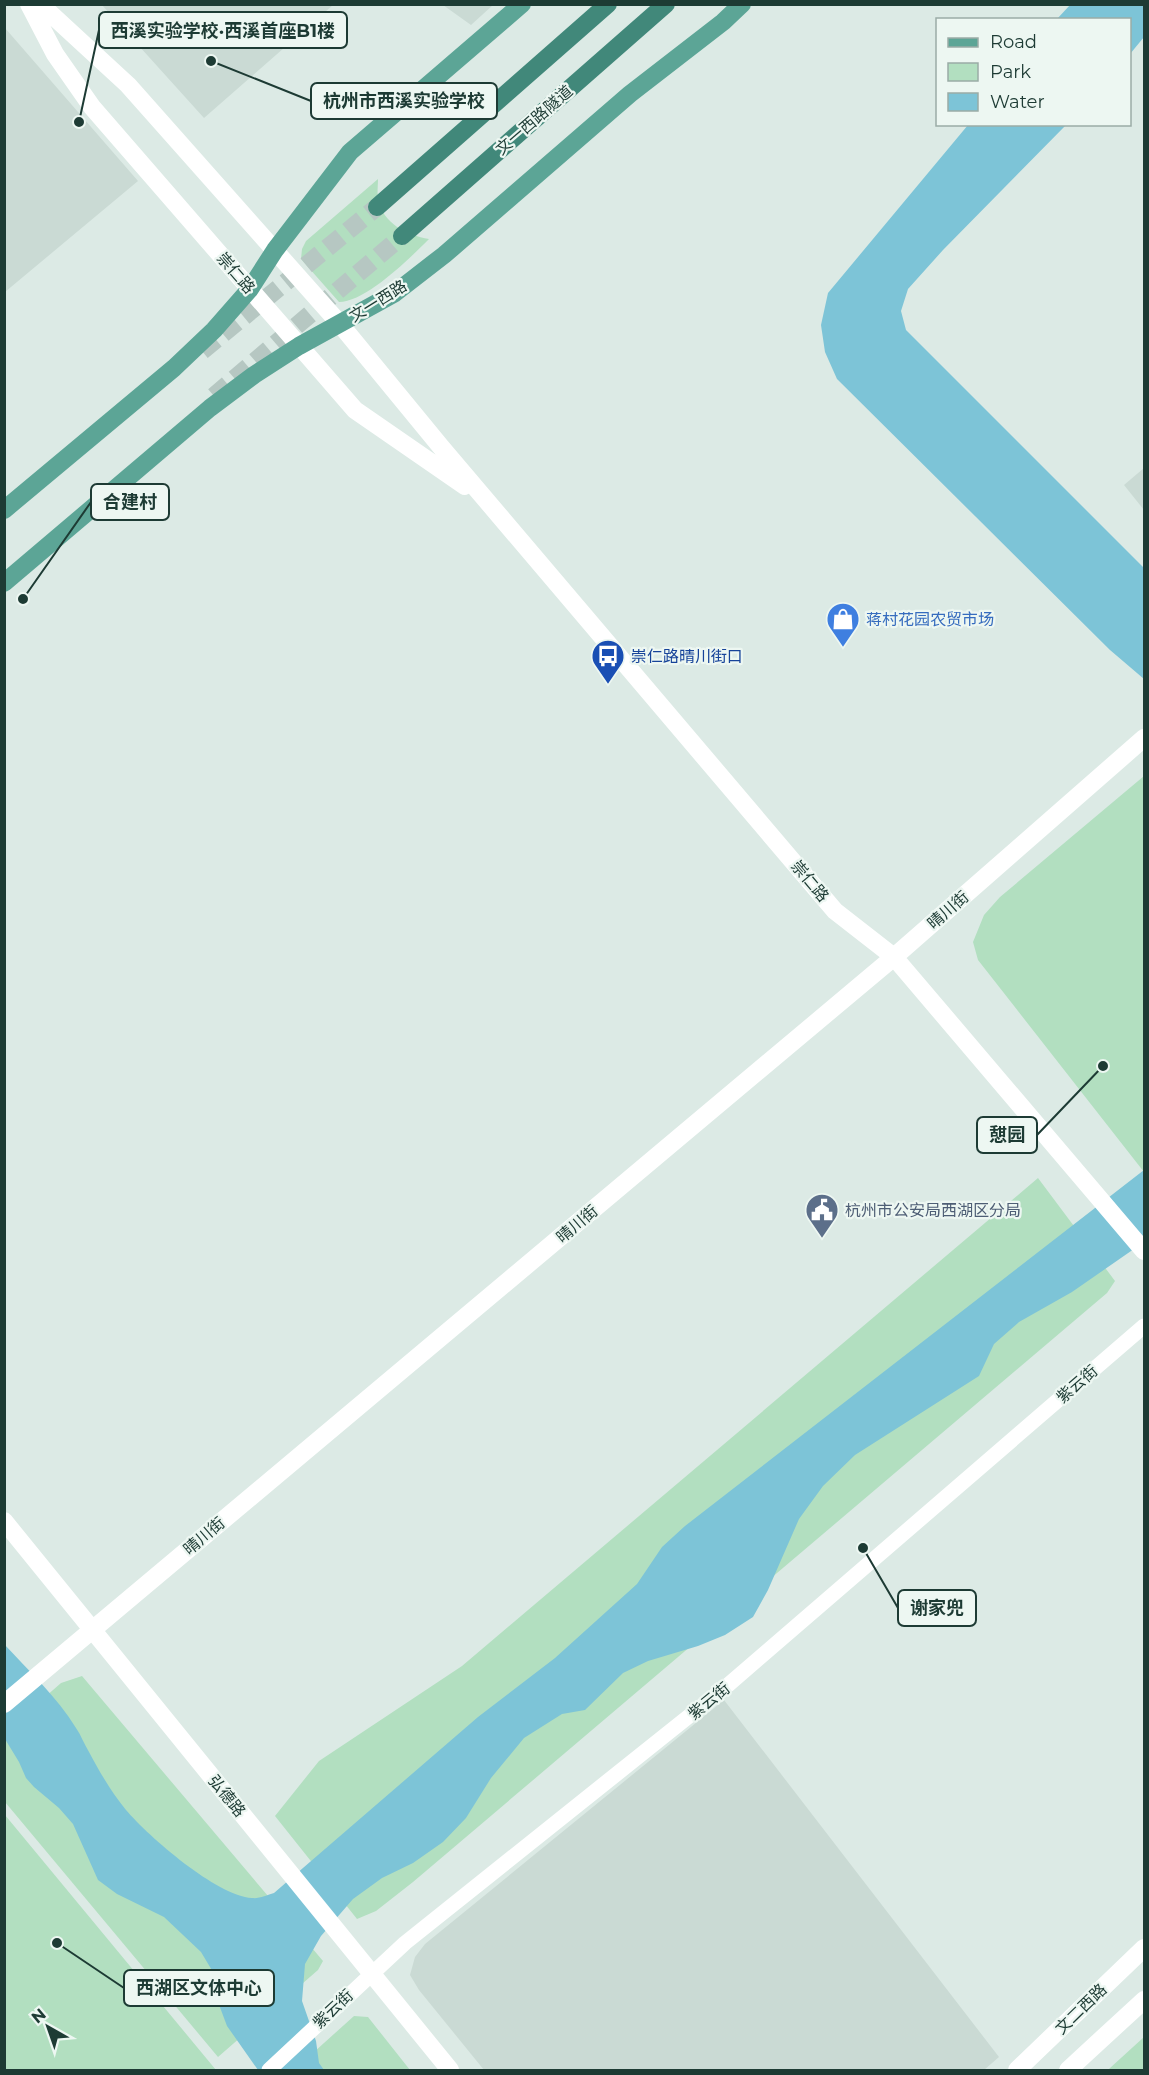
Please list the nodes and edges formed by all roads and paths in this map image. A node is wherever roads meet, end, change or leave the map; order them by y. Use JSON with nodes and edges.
{"nodes":[{"id":1,"x":29,"y":4,"type":"edge"},
{"id":2,"x":40,"y":4,"type":"edge"},
{"id":3,"x":522,"y":4,"type":"edge"},
{"id":4,"x":608,"y":4,"type":"edge"},
{"id":5,"x":666,"y":4,"type":"edge"},
{"id":6,"x":742,"y":4,"type":"edge"},
{"id":7,"x":377,"y":207,"type":"tunnel mouth"},
{"id":8,"x":402,"y":236,"type":"tunnel mouth"},
{"id":9,"x":275,"y":250,"type":"junction"},
{"id":10,"x":250,"y":289,"type":"junction"},
{"id":11,"x":340,"y":324,"type":"junction"},
{"id":12,"x":299,"y":346,"type":"junction"},
{"id":13,"x":486,"y":501,"type":"junction"},
{"id":14,"x":4,"y":510,"type":"edge"},
{"id":15,"x":4,"y":583,"type":"edge"},
{"id":16,"x":1144,"y":738,"type":"edge"},
{"id":17,"x":894,"y":957,"type":"junction"},
{"id":18,"x":1144,"y":1250,"type":"edge"},
{"id":19,"x":1144,"y":1326,"type":"edge"},
{"id":20,"x":4,"y":1521,"type":"edge"},
{"id":21,"x":92,"y":1630,"type":"junction"},
{"id":22,"x":4,"y":1704,"type":"edge"},
{"id":23,"x":1144,"y":1948,"type":"edge"},
{"id":24,"x":372,"y":1973,"type":"junction"},
{"id":25,"x":1144,"y":2000,"type":"edge"},
{"id":26,"x":270,"y":2070,"type":"edge"},
{"id":27,"x":450,"y":2070,"type":"edge"},
{"id":28,"x":1017,"y":2070,"type":"edge"},
{"id":29,"x":1068,"y":2070,"type":"edge"}],
"edges":[{"from":1,"to":10,"type":"street","name":"崇仁路"},
{"from":2,"to":9,"type":"street","name":"崇仁路"},
{"from":3,"to":9,"type":"main road"},
{"from":4,"to":7,"type":"highway"},
{"from":5,"to":8,"type":"highway","name":"文一西路隧道"},
{"from":6,"to":11,"type":"main road","name":"文一西路"},
{"from":9,"to":10,"type":"main road"},
{"from":9,"to":11,"type":"street","name":"崇仁路"},
{"from":10,"to":12,"type":"street","name":"崇仁路"},
{"from":10,"to":14,"type":"main road"},
{"from":11,"to":12,"type":"main road","name":"文一西路"},
{"from":11,"to":13,"type":"street","name":"崇仁路"},
{"from":12,"to":13,"type":"street","name":"崇仁路"},
{"from":12,"to":15,"type":"main road","name":"文一西路"},
{"from":13,"to":17,"type":"street","name":"崇仁路"},
{"from":16,"to":17,"type":"street","name":"晴川街"},
{"from":17,"to":18,"type":"street","name":"崇仁路"},
{"from":17,"to":21,"type":"street","name":"晴川街"},
{"from":19,"to":24,"type":"street","name":"紫云街"},
{"from":20,"to":21,"type":"street","name":"弘德路"},
{"from":21,"to":22,"type":"street","name":"晴川街"},
{"from":21,"to":24,"type":"street","name":"弘德路"},
{"from":23,"to":28,"type":"street","name":"文二西路"},
{"from":24,"to":26,"type":"street","name":"紫云街"},
{"from":24,"to":27,"type":"street","name":"弘德路"},
{"from":25,"to":29,"type":"street"}]}
